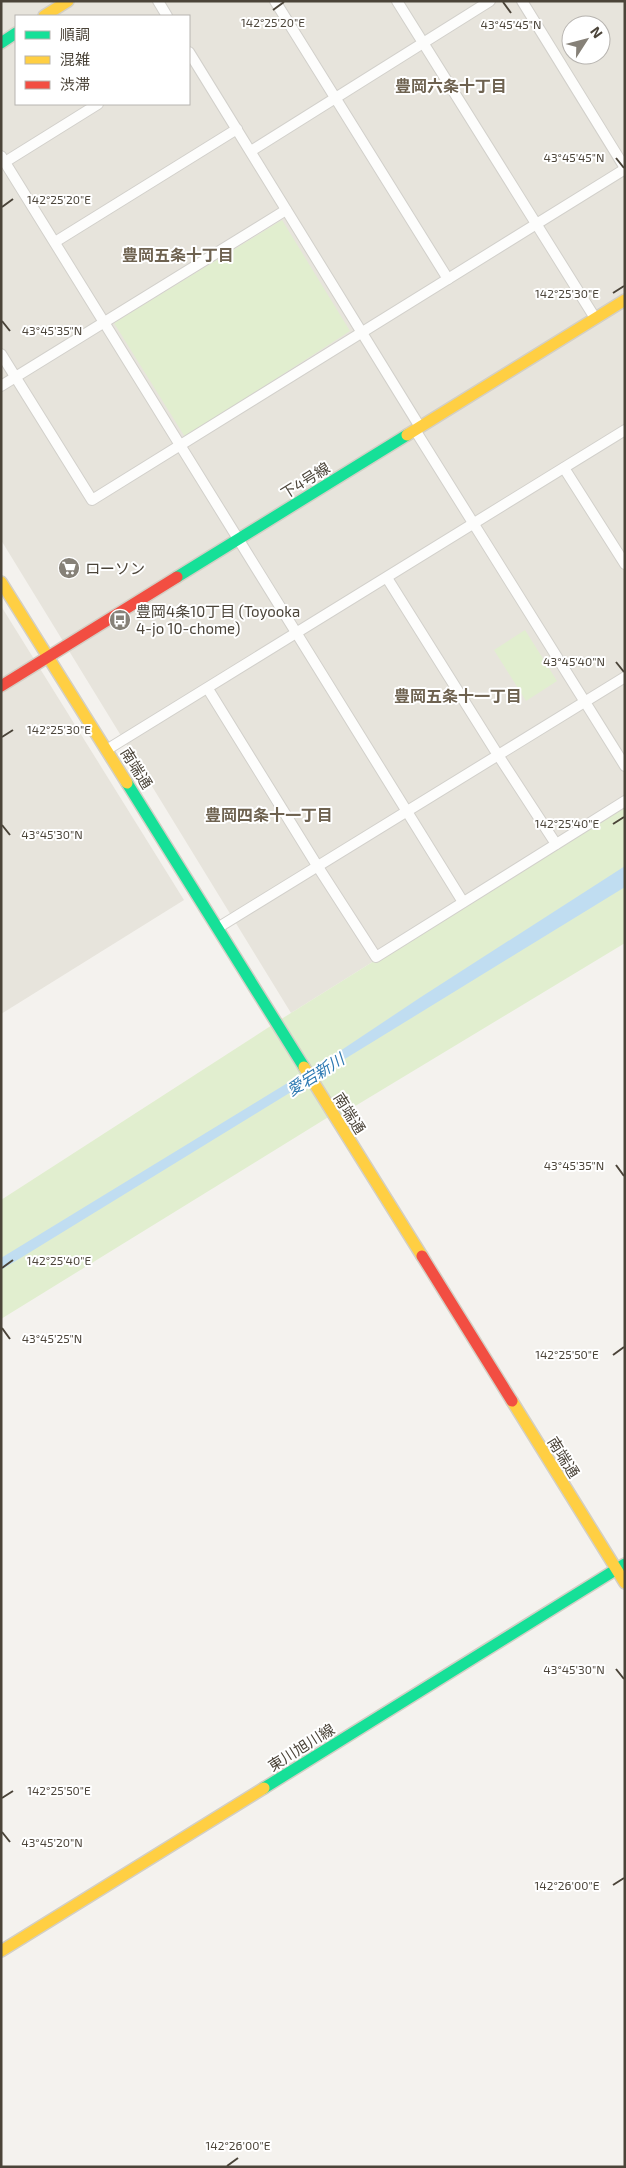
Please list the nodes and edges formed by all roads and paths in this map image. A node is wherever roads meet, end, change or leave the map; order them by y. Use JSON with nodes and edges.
{"nodes":[{"id":1,"x":68,"y":1,"type":"edge"},
{"id":2,"x":158,"y":1,"type":"edge"},
{"id":3,"x":275,"y":1,"type":"edge"},
{"id":4,"x":398,"y":1,"type":"edge"},
{"id":5,"x":490,"y":1,"type":"edge"},
{"id":6,"x":522,"y":1,"type":"edge"},
{"id":7,"x":46,"y":15,"type":"edge"},
{"id":8,"x":166,"y":15,"type":"edge"},
{"id":9,"x":15,"y":34,"type":"edge"},
{"id":10,"x":1,"y":43,"type":"edge"},
{"id":11,"x":423,"y":43,"type":"junction"},
{"id":12,"x":190,"y":54,"type":"edge"},
{"id":13,"x":334,"y":98,"type":"junction"},
{"id":14,"x":96,"y":105,"type":"edge"},
{"id":15,"x":237,"y":129,"type":"junction"},
{"id":16,"x":251,"y":151,"type":"junction"},
{"id":17,"x":3,"y":159,"type":"edge"},
{"id":18,"x":625,"y":169,"type":"edge"},
{"id":19,"x":286,"y":210,"type":"junction"},
{"id":20,"x":536,"y":224,"type":"junction"},
{"id":21,"x":55,"y":242,"type":"junction"},
{"id":22,"x":448,"y":279,"type":"junction"},
{"id":23,"x":625,"y":300,"type":"edge"},
{"id":24,"x":595,"y":318,"type":"junction"},
{"id":25,"x":104,"y":322,"type":"junction"},
{"id":26,"x":363,"y":332,"type":"junction"},
{"id":27,"x":1,"y":354,"type":"edge"},
{"id":28,"x":16,"y":377,"type":"junction"},
{"id":29,"x":1,"y":386,"type":"edge"},
{"id":30,"x":417,"y":428,"type":"junction"},
{"id":31,"x":625,"y":430,"type":"edge"},
{"id":32,"x":181,"y":446,"type":"junction"},
{"id":33,"x":564,"y":468,"type":"junction"},
{"id":34,"x":473,"y":522,"type":"junction"},
{"id":35,"x":239,"y":539,"type":"junction"},
{"id":36,"x":625,"y":564,"type":"edge"},
{"id":37,"x":387,"y":578,"type":"junction"},
{"id":38,"x":1,"y":582,"type":"edge"},
{"id":39,"x":296,"y":633,"type":"junction"},
{"id":40,"x":48,"y":656,"type":"junction"},
{"id":41,"x":625,"y":677,"type":"edge"},
{"id":42,"x":1,"y":686,"type":"edge"},
{"id":43,"x":208,"y":689,"type":"junction"},
{"id":44,"x":584,"y":702,"type":"junction"},
{"id":45,"x":108,"y":749,"type":"junction"},
{"id":46,"x":498,"y":755,"type":"junction"},
{"id":47,"x":625,"y":766,"type":"edge"},
{"id":48,"x":625,"y":801,"type":"edge"},
{"id":49,"x":406,"y":812,"type":"junction"},
{"id":50,"x":556,"y":844,"type":"junction"},
{"id":51,"x":318,"y":867,"type":"junction"},
{"id":52,"x":463,"y":902,"type":"junction"},
{"id":53,"x":219,"y":928,"type":"junction"},
{"id":54,"x":620,"y":1566,"type":"edge"},
{"id":55,"x":625,"y":1583,"type":"edge"},
{"id":56,"x":1,"y":1951,"type":"edge"}],
"edges":[{"from":1,"to":7,"type":"main road"},
{"from":2,"to":8,"type":"street"},
{"from":3,"to":13,"type":"street"},
{"from":4,"to":11,"type":"street"},
{"from":5,"to":11,"type":"street"},
{"from":6,"to":18,"type":"street"},
{"from":9,"to":10,"type":"main road"},
{"from":11,"to":13,"type":"street"},
{"from":11,"to":20,"type":"street"},
{"from":12,"to":15,"type":"street"},
{"from":13,"to":16,"type":"street"},
{"from":13,"to":22,"type":"street"},
{"from":14,"to":17,"type":"street"},
{"from":15,"to":16,"type":"street"},
{"from":15,"to":21,"type":"street"},
{"from":16,"to":19,"type":"street"},
{"from":17,"to":21,"type":"street"},
{"from":18,"to":20,"type":"street"},
{"from":19,"to":25,"type":"street"},
{"from":19,"to":26,"type":"street"},
{"from":20,"to":22,"type":"street"},
{"from":20,"to":24,"type":"street"},
{"from":21,"to":25,"type":"street"},
{"from":22,"to":26,"type":"street"},
{"from":23,"to":24,"type":"main road","name":"下4号線"},
{"from":24,"to":30,"type":"main road","name":"下4号線"},
{"from":25,"to":28,"type":"street"},
{"from":25,"to":32,"type":"street"},
{"from":26,"to":30,"type":"street"},
{"from":26,"to":32,"type":"street"},
{"from":27,"to":28,"type":"street"},
{"from":28,"to":29,"type":"street"},
{"from":28,"to":32,"type":"street"},
{"from":30,"to":34,"type":"street"},
{"from":30,"to":35,"type":"main road","name":"下4号線"},
{"from":31,"to":33,"type":"street"},
{"from":32,"to":35,"type":"street"},
{"from":33,"to":34,"type":"street"},
{"from":33,"to":36,"type":"street"},
{"from":34,"to":37,"type":"street"},
{"from":34,"to":44,"type":"street"},
{"from":35,"to":39,"type":"street"},
{"from":35,"to":40,"type":"main road","name":"下4号線"},
{"from":37,"to":39,"type":"street"},
{"from":37,"to":46,"type":"street"},
{"from":38,"to":40,"type":"main road","name":"南端通"},
{"from":39,"to":43,"type":"street"},
{"from":39,"to":49,"type":"street"},
{"from":40,"to":42,"type":"main road","name":"下4号線"},
{"from":40,"to":45,"type":"main road","name":"南端通"},
{"from":41,"to":44,"type":"street"},
{"from":43,"to":45,"type":"street"},
{"from":43,"to":51,"type":"street"},
{"from":44,"to":46,"type":"street"},
{"from":44,"to":47,"type":"street"},
{"from":45,"to":53,"type":"main road","name":"南端通"},
{"from":46,"to":49,"type":"street"},
{"from":46,"to":50,"type":"street"},
{"from":48,"to":50,"type":"street"},
{"from":49,"to":51,"type":"street"},
{"from":49,"to":52,"type":"street"},
{"from":50,"to":52,"type":"street"},
{"from":51,"to":52,"type":"street"},
{"from":51,"to":53,"type":"street"},
{"from":53,"to":54,"type":"main road","name":"南端通"},
{"from":54,"to":55,"type":"main road","name":"南端通"},
{"from":54,"to":56,"type":"main road","name":"東川旭川線"}]}
